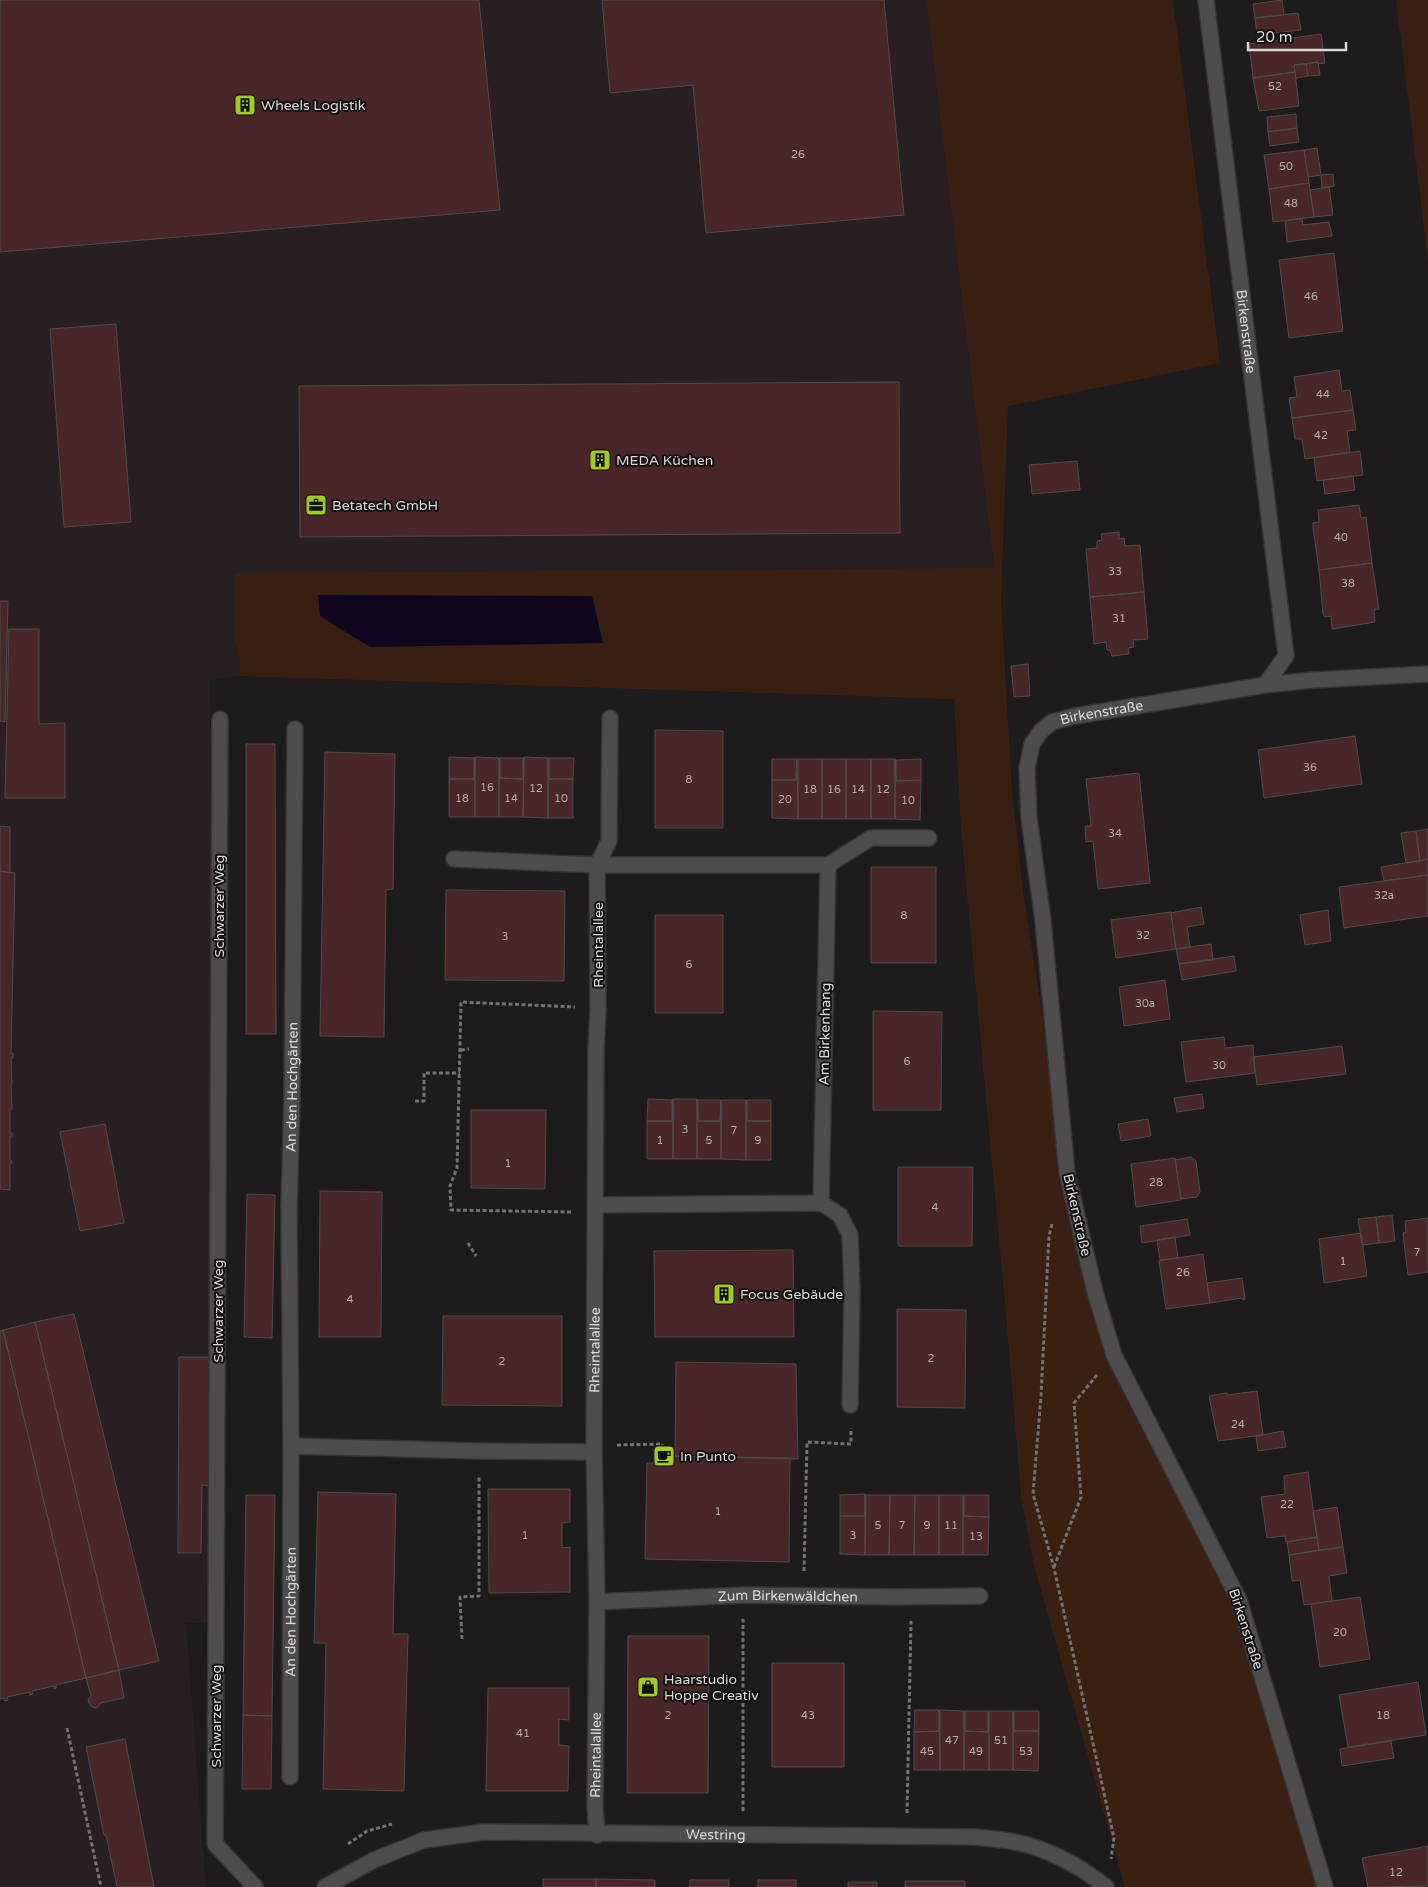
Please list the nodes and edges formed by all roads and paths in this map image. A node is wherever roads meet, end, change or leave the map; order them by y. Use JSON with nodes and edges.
{"nodes":[{"id":1,"x":1206,"y":0,"type":"edge"},
{"id":2,"x":1428,"y":674,"type":"edge"},
{"id":3,"x":1265,"y":686,"type":"junction"},
{"id":4,"x":610,"y":718,"type":"dead end"},
{"id":5,"x":220,"y":719,"type":"dead end"},
{"id":6,"x":295,"y":729,"type":"dead end"},
{"id":7,"x":928,"y":838,"type":"dead end"},
{"id":8,"x":454,"y":859,"type":"dead end"},
{"id":9,"x":597,"y":865,"type":"junction"},
{"id":10,"x":828,"y":865,"type":"junction"},
{"id":11,"x":598,"y":1008,"type":"junction"},
{"id":12,"x":469,"y":1049,"type":"dead end"},
{"id":13,"x":461,"y":1050,"type":"junction"},
{"id":14,"x":460,"y":1074,"type":"junction"},
{"id":15,"x":415,"y":1101,"type":"dead end"},
{"id":16,"x":821,"y":1203,"type":"junction"},
{"id":17,"x":596,"y":1205,"type":"junction"},
{"id":18,"x":1054,"y":1218,"type":"dead end"},
{"id":19,"x":468,"y":1243,"type":"dead end"},
{"id":20,"x":476,"y":1256,"type":"dead end"},
{"id":21,"x":1114,"y":1355,"type":"junction"},
{"id":22,"x":850,"y":1405,"type":"joint"},
{"id":23,"x":291,"y":1446,"type":"junction"},
{"id":24,"x":594,"y":1449,"type":"junction"},
{"id":25,"x":479,"y":1451,"type":"junction"},
{"id":26,"x":663,"y":1452,"type":"dead end"},
{"id":27,"x":1054,"y":1568,"type":"junction"},
{"id":28,"x":743,"y":1595,"type":"junction"},
{"id":29,"x":803,"y":1596,"type":"junction"},
{"id":30,"x":980,"y":1596,"type":"dead end"},
{"id":31,"x":896,"y":1597,"type":"junction"},
{"id":32,"x":597,"y":1602,"type":"junction"},
{"id":33,"x":462,"y":1639,"type":"dead end"},
{"id":34,"x":67,"y":1728,"type":"dead end"},
{"id":35,"x":290,"y":1776,"type":"dead end"},
{"id":36,"x":907,"y":1816,"type":"dead end"},
{"id":37,"x":744,"y":1834,"type":"junction"},
{"id":38,"x":597,"y":1835,"type":"junction"},
{"id":39,"x":1110,"y":1866,"type":"dead end"},
{"id":40,"x":101,"y":1887,"type":"edge"},
{"id":41,"x":254,"y":1887,"type":"edge"},
{"id":42,"x":325,"y":1887,"type":"edge"},
{"id":43,"x":1106,"y":1887,"type":"edge"},
{"id":44,"x":1325,"y":1887,"type":"edge"}],
"edges":[{"from":1,"to":3,"type":"street","name":"Birkenstraße"},
{"from":2,"to":3,"type":"street","name":"Birkenstraße"},
{"from":3,"to":21,"type":"street","name":"Birkenstraße"},
{"from":4,"to":9,"type":"street","name":"Rheintalallee"},
{"from":5,"to":41,"type":"street","name":"Schwarzer Weg"},
{"from":6,"to":23,"type":"street","name":"An den Hochgärten"},
{"from":7,"to":10,"type":"street"},
{"from":8,"to":9,"type":"street"},
{"from":9,"to":10,"type":"street"},
{"from":9,"to":11,"type":"street","name":"Rheintalallee"},
{"from":10,"to":16,"type":"street","name":"Am Birkenhang"},
{"from":11,"to":13,"type":"path"},
{"from":11,"to":17,"type":"street","name":"Rheintalallee"},
{"from":12,"to":13,"type":"path"},
{"from":13,"to":14,"type":"path"},
{"from":14,"to":15,"type":"path"},
{"from":14,"to":17,"type":"path"},
{"from":16,"to":17,"type":"street"},
{"from":16,"to":22,"type":"street"},
{"from":17,"to":24,"type":"street","name":"Rheintalallee"},
{"from":18,"to":27,"type":"path"},
{"from":19,"to":20,"type":"path"},
{"from":21,"to":27,"type":"path"},
{"from":21,"to":44,"type":"street","name":"Birkenstraße"},
{"from":22,"to":29,"type":"path"},
{"from":23,"to":25,"type":"street"},
{"from":23,"to":35,"type":"street","name":"An den Hochgärten"},
{"from":24,"to":25,"type":"street"},
{"from":24,"to":26,"type":"path"},
{"from":24,"to":32,"type":"street","name":"Rheintalallee"},
{"from":25,"to":33,"type":"path"},
{"from":27,"to":39,"type":"path"},
{"from":28,"to":29,"type":"street","name":"Zum Birkenwäldchen"},
{"from":28,"to":32,"type":"street","name":"Zum Birkenwäldchen"},
{"from":28,"to":37,"type":"path"},
{"from":29,"to":31,"type":"street","name":"Zum Birkenwäldchen"},
{"from":30,"to":31,"type":"street","name":"Zum Birkenwäldchen"},
{"from":31,"to":36,"type":"path"},
{"from":32,"to":38,"type":"street","name":"Rheintalallee"},
{"from":34,"to":40,"type":"path"},
{"from":37,"to":38,"type":"street","name":"Westring"},
{"from":37,"to":43,"type":"street","name":"Westring"},
{"from":38,"to":42,"type":"street","name":"Westring"}]}
